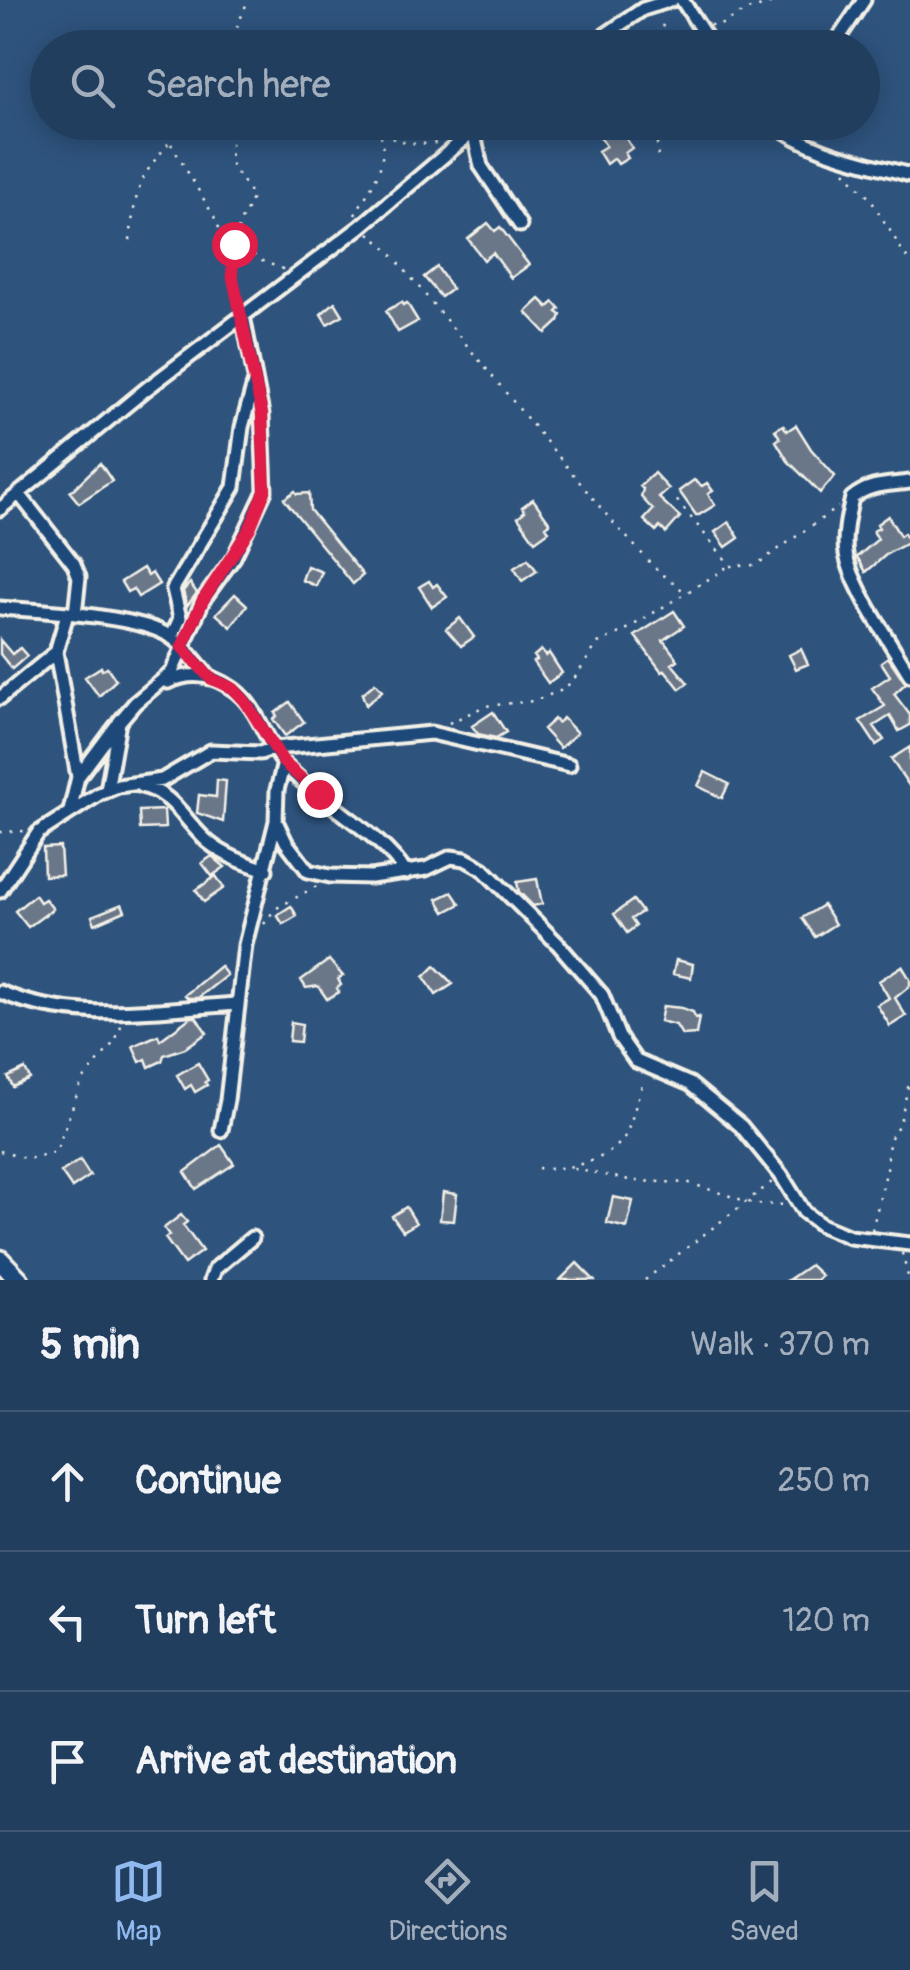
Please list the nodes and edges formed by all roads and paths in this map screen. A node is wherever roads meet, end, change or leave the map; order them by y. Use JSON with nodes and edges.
{"nodes":[{"id":1,"x":248,"y":0,"type":"edge"},
{"id":2,"x":669,"y":0,"type":"edge"},
{"id":3,"x":682,"y":0,"type":"edge"},
{"id":4,"x":786,"y":0,"type":"edge"},
{"id":5,"x":864,"y":0,"type":"edge"},
{"id":6,"x":699,"y":24,"type":"junction"},
{"id":7,"x":238,"y":30,"type":"edge"},
{"id":8,"x":612,"y":30,"type":"edge"},
{"id":9,"x":663,"y":30,"type":"edge"},
{"id":10,"x":702,"y":30,"type":"edge"},
{"id":11,"x":844,"y":30,"type":"edge"},
{"id":12,"x":172,"y":140,"type":"edge"},
{"id":13,"x":232,"y":140,"type":"edge"},
{"id":14,"x":381,"y":140,"type":"edge"},
{"id":15,"x":398,"y":140,"type":"edge"},
{"id":16,"x":447,"y":140,"type":"edge"},
{"id":17,"x":463,"y":140,"type":"edge"},
{"id":18,"x":472,"y":140,"type":"edge"},
{"id":19,"x":657,"y":140,"type":"edge"},
{"id":20,"x":802,"y":140,"type":"edge"},
{"id":21,"x":171,"y":144,"type":"junction"},
{"id":22,"x":658,"y":162,"type":"dead end"},
{"id":23,"x":844,"y":170,"type":"dead end"},
{"id":24,"x":910,"y":175,"type":"edge"},
{"id":25,"x":520,"y":226,"type":"dead end"},
{"id":26,"x":357,"y":229,"type":"junction"},
{"id":27,"x":238,"y":234,"type":"junction"},
{"id":28,"x":130,"y":240,"type":"dead end"},
{"id":29,"x":232,"y":264,"type":"junction"},
{"id":30,"x":910,"y":264,"type":"edge"},
{"id":31,"x":302,"y":272,"type":"junction"},
{"id":32,"x":244,"y":316,"type":"junction"},
{"id":33,"x":254,"y":382,"type":"junction"},
{"id":34,"x":910,"y":482,"type":"edge"},
{"id":35,"x":19,"y":494,"type":"junction"},
{"id":36,"x":674,"y":497,"type":"dead end"},
{"id":37,"x":852,"y":498,"type":"junction"},
{"id":38,"x":0,"y":509,"type":"edge"},
{"id":39,"x":728,"y":566,"type":"junction"},
{"id":40,"x":686,"y":593,"type":"junction"},
{"id":41,"x":0,"y":608,"type":"edge"},
{"id":42,"x":71,"y":614,"type":"junction"},
{"id":43,"x":172,"y":638,"type":"junction"},
{"id":44,"x":182,"y":647,"type":"junction"},
{"id":45,"x":56,"y":652,"type":"junction"},
{"id":46,"x":910,"y":676,"type":"edge"},
{"id":47,"x":210,"y":678,"type":"junction"},
{"id":48,"x":159,"y":686,"type":"junction"},
{"id":49,"x":0,"y":698,"type":"edge"},
{"id":50,"x":119,"y":722,"type":"junction"},
{"id":51,"x":431,"y":732,"type":"junction"},
{"id":52,"x":276,"y":748,"type":"junction"},
{"id":53,"x":284,"y":763,"type":"junction"},
{"id":54,"x":569,"y":764,"type":"dead end"},
{"id":55,"x":78,"y":777,"type":"junction"},
{"id":56,"x":139,"y":785,"type":"junction"},
{"id":57,"x":108,"y":790,"type":"junction"},
{"id":58,"x":70,"y":811,"type":"junction"},
{"id":59,"x":276,"y":821,"type":"junction"},
{"id":60,"x":46,"y":827,"type":"junction"},
{"id":61,"x":0,"y":832,"type":"edge"},
{"id":62,"x":266,"y":870,"type":"junction"},
{"id":63,"x":406,"y":873,"type":"junction"},
{"id":64,"x":330,"y":876,"type":"junction"},
{"id":65,"x":0,"y":891,"type":"edge"},
{"id":66,"x":250,"y":928,"type":"junction"},
{"id":67,"x":0,"y":992,"type":"edge"},
{"id":68,"x":237,"y":1004,"type":"junction"},
{"id":69,"x":127,"y":1011,"type":"junction"},
{"id":70,"x":648,"y":1069,"type":"junction"},
{"id":71,"x":910,"y":1079,"type":"edge"},
{"id":72,"x":221,"y":1130,"type":"dead end"},
{"id":73,"x":0,"y":1151,"type":"edge"},
{"id":74,"x":538,"y":1168,"type":"dead end"},
{"id":75,"x":574,"y":1168,"type":"junction"},
{"id":76,"x":781,"y":1176,"type":"junction"},
{"id":77,"x":745,"y":1200,"type":"junction"},
{"id":78,"x":804,"y":1212,"type":"junction"},
{"id":79,"x":252,"y":1238,"type":"dead end"},
{"id":80,"x":868,"y":1241,"type":"junction"},
{"id":81,"x":904,"y":1243,"type":"edge"},
{"id":82,"x":0,"y":1260,"type":"edge"},
{"id":83,"x":19,"y":1280,"type":"edge"},
{"id":84,"x":211,"y":1280,"type":"edge"},
{"id":85,"x":645,"y":1280,"type":"edge"},
{"id":86,"x":908,"y":1280,"type":"edge"}],
"edges":[{"from":1,"to":7,"type":"path"},
{"from":2,"to":8,"type":"street"},
{"from":2,"to":9,"type":"path"},
{"from":3,"to":6,"type":"street"},
{"from":4,"to":6,"type":"path"},
{"from":5,"to":11,"type":"street"},
{"from":6,"to":10,"type":"street"},
{"from":12,"to":21,"type":"path"},
{"from":13,"to":27,"type":"path"},
{"from":14,"to":26,"type":"path"},
{"from":15,"to":16,"type":"path"},
{"from":17,"to":26,"type":"street"},
{"from":18,"to":25,"type":"street"},
{"from":19,"to":22,"type":"path"},
{"from":20,"to":24,"type":"street"},
{"from":21,"to":28,"type":"path"},
{"from":21,"to":29,"type":"path"},
{"from":23,"to":30,"type":"path"},
{"from":26,"to":31,"type":"street"},
{"from":26,"to":40,"type":"path"},
{"from":27,"to":29,"type":"path"},
{"from":27,"to":31,"type":"path"},
{"from":29,"to":32,"type":"path"},
{"from":31,"to":32,"type":"street"},
{"from":32,"to":33,"type":"street"},
{"from":32,"to":35,"type":"street"},
{"from":33,"to":43,"type":"street"},
{"from":33,"to":44,"type":"street"},
{"from":34,"to":37,"type":"street"},
{"from":35,"to":38,"type":"street"},
{"from":35,"to":42,"type":"street"},
{"from":36,"to":39,"type":"path"},
{"from":37,"to":39,"type":"path"},
{"from":37,"to":46,"type":"street"},
{"from":39,"to":40,"type":"path"},
{"from":40,"to":51,"type":"path"},
{"from":41,"to":42,"type":"street"},
{"from":42,"to":43,"type":"street"},
{"from":42,"to":45,"type":"street"},
{"from":43,"to":44,"type":"street"},
{"from":44,"to":47,"type":"street"},
{"from":44,"to":48,"type":"street"},
{"from":45,"to":49,"type":"street"},
{"from":45,"to":55,"type":"street"},
{"from":47,"to":48,"type":"street"},
{"from":47,"to":52,"type":"street"},
{"from":48,"to":50,"type":"street"},
{"from":50,"to":55,"type":"street"},
{"from":50,"to":57,"type":"street"},
{"from":51,"to":52,"type":"street"},
{"from":51,"to":54,"type":"street"},
{"from":52,"to":53,"type":"street"},
{"from":52,"to":56,"type":"street"},
{"from":53,"to":59,"type":"street"},
{"from":53,"to":63,"type":"street"},
{"from":55,"to":58,"type":"street"},
{"from":56,"to":57,"type":"street"},
{"from":56,"to":62,"type":"street"},
{"from":57,"to":58,"type":"street"},
{"from":58,"to":60,"type":"street"},
{"from":59,"to":62,"type":"street"},
{"from":59,"to":64,"type":"street"},
{"from":60,"to":61,"type":"path"},
{"from":60,"to":65,"type":"street"},
{"from":62,"to":66,"type":"street"},
{"from":63,"to":64,"type":"street"},
{"from":63,"to":70,"type":"street"},
{"from":64,"to":66,"type":"path"},
{"from":66,"to":68,"type":"street"},
{"from":67,"to":69,"type":"street"},
{"from":68,"to":69,"type":"street"},
{"from":68,"to":72,"type":"street"},
{"from":69,"to":73,"type":"path"},
{"from":70,"to":75,"type":"path"},
{"from":70,"to":76,"type":"street"},
{"from":71,"to":80,"type":"path"},
{"from":74,"to":75,"type":"path"},
{"from":75,"to":77,"type":"path"},
{"from":76,"to":77,"type":"path"},
{"from":76,"to":78,"type":"street"},
{"from":77,"to":78,"type":"path"},
{"from":77,"to":85,"type":"path"},
{"from":78,"to":80,"type":"street"},
{"from":79,"to":84,"type":"street"},
{"from":80,"to":81,"type":"street"},
{"from":81,"to":86,"type":"path"},
{"from":82,"to":83,"type":"main road"}]}
